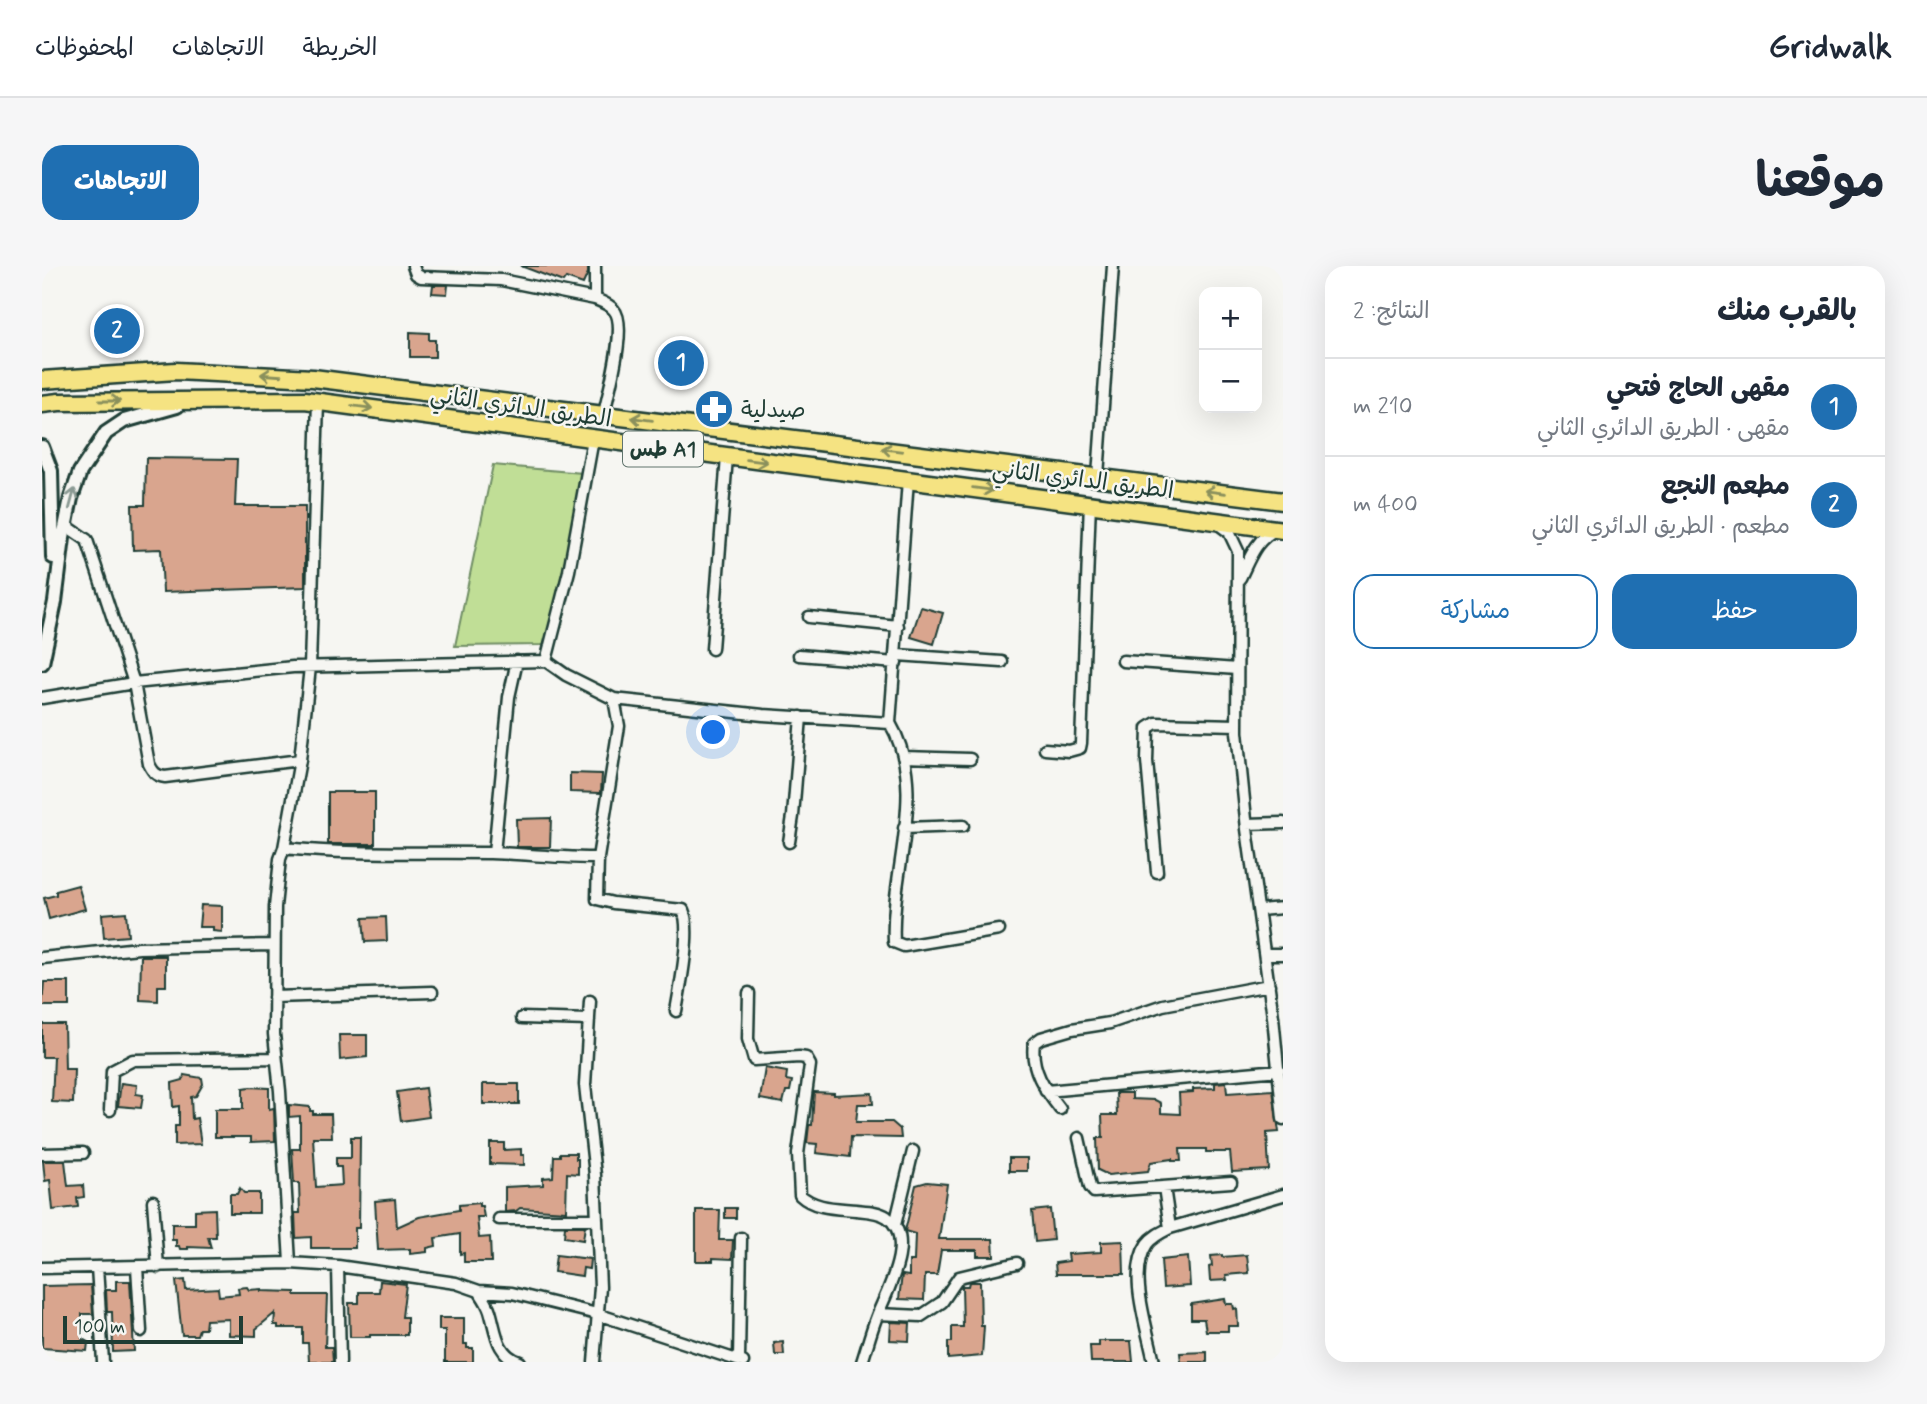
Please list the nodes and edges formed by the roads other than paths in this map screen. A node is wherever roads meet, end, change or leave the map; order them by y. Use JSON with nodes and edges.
{"nodes":[{"id":1,"x":413,"y":266,"type":"edge"},
{"id":2,"x":595,"y":266,"type":"edge"},
{"id":3,"x":1114,"y":266,"type":"edge"},
{"id":4,"x":595,"y":299,"type":"junction"},
{"id":5,"x":42,"y":380,"type":"edge"},
{"id":6,"x":207,"y":401,"type":"junction"},
{"id":7,"x":318,"y":401,"type":"junction"},
{"id":8,"x":42,"y":404,"type":"edge"},
{"id":9,"x":604,"y":414,"type":"junction"},
{"id":10,"x":593,"y":439,"type":"junction"},
{"id":11,"x":42,"y":447,"type":"edge"},
{"id":12,"x":727,"y":457,"type":"junction"},
{"id":13,"x":1098,"y":477,"type":"junction"},
{"id":14,"x":908,"y":480,"type":"junction"},
{"id":15,"x":1283,"y":501,"type":"edge"},
{"id":16,"x":1090,"y":502,"type":"junction"},
{"id":17,"x":1211,"y":519,"type":"junction"},
{"id":18,"x":65,"y":526,"type":"junction"},
{"id":19,"x":1280,"y":529,"type":"edge"},
{"id":20,"x":1238,"y":582,"type":"junction"},
{"id":21,"x":809,"y":617,"type":"dead end"},
{"id":22,"x":898,"y":626,"type":"junction"},
{"id":23,"x":42,"y":629,"type":"edge"},
{"id":24,"x":712,"y":649,"type":"dead end"},
{"id":25,"x":799,"y":655,"type":"dead end"},
{"id":26,"x":896,"y":659,"type":"junction"},
{"id":27,"x":517,"y":661,"type":"junction"},
{"id":28,"x":546,"y":661,"type":"junction"},
{"id":29,"x":1124,"y":661,"type":"dead end"},
{"id":30,"x":1002,"y":662,"type":"dead end"},
{"id":31,"x":42,"y":663,"type":"edge"},
{"id":32,"x":310,"y":667,"type":"junction"},
{"id":33,"x":1237,"y":669,"type":"junction"},
{"id":34,"x":134,"y":683,"type":"junction"},
{"id":35,"x":42,"y":698,"type":"edge"},
{"id":36,"x":614,"y":699,"type":"junction"},
{"id":37,"x":801,"y":717,"type":"junction"},
{"id":38,"x":890,"y":723,"type":"junction"},
{"id":39,"x":1237,"y":725,"type":"junction"},
{"id":40,"x":1045,"y":749,"type":"dead end"},
{"id":41,"x":902,"y":757,"type":"junction"},
{"id":42,"x":970,"y":759,"type":"dead end"},
{"id":43,"x":300,"y":760,"type":"junction"},
{"id":44,"x":1283,"y":823,"type":"edge"},
{"id":45,"x":1247,"y":824,"type":"junction"},
{"id":46,"x":963,"y":826,"type":"dead end"},
{"id":47,"x":904,"y":828,"type":"junction"},
{"id":48,"x":789,"y":842,"type":"dead end"},
{"id":49,"x":284,"y":848,"type":"junction"},
{"id":50,"x":494,"y":853,"type":"junction"},
{"id":51,"x":598,"y":858,"type":"junction"},
{"id":52,"x":1157,"y":872,"type":"dead end"},
{"id":53,"x":1283,"y":908,"type":"edge"},
{"id":54,"x":1259,"y":910,"type":"junction"},
{"id":55,"x":999,"y":930,"type":"dead end"},
{"id":56,"x":274,"y":945,"type":"junction"},
{"id":57,"x":1265,"y":954,"type":"junction"},
{"id":58,"x":1283,"y":954,"type":"edge"},
{"id":59,"x":42,"y":958,"type":"edge"},
{"id":60,"x":1269,"y":985,"type":"junction"},
{"id":61,"x":432,"y":992,"type":"dead end"},
{"id":62,"x":749,"y":993,"type":"dead end"},
{"id":63,"x":274,"y":997,"type":"junction"},
{"id":64,"x":590,"y":1001,"type":"dead end"},
{"id":65,"x":676,"y":1011,"type":"dead end"},
{"id":66,"x":522,"y":1018,"type":"dead end"},
{"id":67,"x":589,"y":1020,"type":"junction"},
{"id":68,"x":276,"y":1058,"type":"junction"},
{"id":69,"x":1279,"y":1070,"type":"junction"},
{"id":70,"x":1046,"y":1091,"type":"junction"},
{"id":71,"x":1060,"y":1109,"type":"dead end"},
{"id":72,"x":110,"y":1110,"type":"dead end"},
{"id":73,"x":1283,"y":1116,"type":"edge"},
{"id":74,"x":1079,"y":1138,"type":"dead end"},
{"id":75,"x":913,"y":1152,"type":"dead end"},
{"id":76,"x":83,"y":1153,"type":"dead end"},
{"id":77,"x":42,"y":1154,"type":"edge"},
{"id":78,"x":1231,"y":1182,"type":"dead end"},
{"id":79,"x":1164,"y":1188,"type":"junction"},
{"id":80,"x":1283,"y":1195,"type":"edge"},
{"id":81,"x":153,"y":1201,"type":"dead end"},
{"id":82,"x":499,"y":1219,"type":"dead end"},
{"id":83,"x":597,"y":1219,"type":"junction"},
{"id":84,"x":895,"y":1225,"type":"junction"},
{"id":85,"x":1170,"y":1228,"type":"junction"},
{"id":86,"x":741,"y":1238,"type":"dead end"},
{"id":87,"x":290,"y":1263,"type":"junction"},
{"id":88,"x":1017,"y":1263,"type":"dead end"},
{"id":89,"x":338,"y":1266,"type":"junction"},
{"id":90,"x":97,"y":1267,"type":"junction"},
{"id":91,"x":136,"y":1267,"type":"junction"},
{"id":92,"x":158,"y":1267,"type":"junction"},
{"id":93,"x":42,"y":1268,"type":"edge"},
{"id":94,"x":479,"y":1291,"type":"junction"},
{"id":95,"x":597,"y":1314,"type":"junction"},
{"id":96,"x":878,"y":1314,"type":"junction"},
{"id":97,"x":141,"y":1331,"type":"dead end"},
{"id":98,"x":741,"y":1361,"type":"edge"},
{"id":99,"x":103,"y":1362,"type":"edge"},
{"id":100,"x":340,"y":1362,"type":"edge"},
{"id":101,"x":520,"y":1362,"type":"edge"},
{"id":102,"x":594,"y":1362,"type":"edge"},
{"id":103,"x":862,"y":1362,"type":"edge"},
{"id":104,"x":1154,"y":1362,"type":"edge"}],
"edges":[{"from":1,"to":4,"type":"street"},
{"from":2,"to":4,"type":"street"},
{"from":3,"to":13,"type":"street"},
{"from":4,"to":9,"type":"street"},
{"from":9,"to":5,"type":"highway","name":"الطريق الدائري الثاني","number":"طس A1","one_way":true},
{"from":6,"to":7,"type":"highway","name":"الطريق الدائري الثاني","number":"طس A1"},
{"from":8,"to":6,"type":"highway","name":"الطريق الدائري الثاني","number":"طس A1","one_way":true},
{"from":18,"to":6,"type":"street","one_way":true},
{"from":7,"to":10,"type":"highway","name":"الطريق الدائري الثاني","number":"طس A1","one_way":true},
{"from":7,"to":32,"type":"street"},
{"from":13,"to":9,"type":"highway","name":"الطريق الدائري الثاني","number":"طس A1","one_way":true},
{"from":10,"to":12,"type":"highway","name":"الطريق الدائري الثاني","number":"طس A1"},
{"from":10,"to":28,"type":"street"},
{"from":11,"to":23,"type":"street"},
{"from":12,"to":14,"type":"highway","name":"الطريق الدائري الثاني","number":"طس A1","one_way":true},
{"from":12,"to":24,"type":"street"},
{"from":15,"to":13,"type":"highway","name":"الطريق الدائري الثاني","number":"طس A1","one_way":true},
{"from":14,"to":16,"type":"highway","name":"الطريق الدائري الثاني","number":"طس A1","one_way":true},
{"from":14,"to":22,"type":"street"},
{"from":16,"to":17,"type":"highway","name":"الطريق الدائري الثاني","number":"طس A1"},
{"from":16,"to":40,"type":"street"},
{"from":17,"to":19,"type":"highway","name":"الطريق الدائري الثاني","number":"طس A1"},
{"from":17,"to":20,"type":"street"},
{"from":18,"to":31,"type":"street"},
{"from":18,"to":34,"type":"street"},
{"from":19,"to":20,"type":"street"},
{"from":20,"to":33,"type":"street"},
{"from":21,"to":22,"type":"street"},
{"from":22,"to":26,"type":"street"},
{"from":25,"to":26,"type":"street"},
{"from":26,"to":30,"type":"street"},
{"from":26,"to":38,"type":"street"},
{"from":27,"to":28,"type":"street"},
{"from":27,"to":32,"type":"street"},
{"from":27,"to":50,"type":"street"},
{"from":28,"to":36,"type":"street"},
{"from":29,"to":33,"type":"street"},
{"from":32,"to":34,"type":"street"},
{"from":32,"to":43,"type":"street"},
{"from":33,"to":39,"type":"street"},
{"from":34,"to":35,"type":"street"},
{"from":34,"to":43,"type":"street"},
{"from":36,"to":37,"type":"street"},
{"from":36,"to":51,"type":"street"},
{"from":37,"to":38,"type":"street"},
{"from":37,"to":48,"type":"street"},
{"from":38,"to":41,"type":"street"},
{"from":39,"to":45,"type":"street"},
{"from":39,"to":52,"type":"street"},
{"from":41,"to":42,"type":"street"},
{"from":41,"to":47,"type":"street"},
{"from":43,"to":49,"type":"street"},
{"from":44,"to":45,"type":"street"},
{"from":45,"to":54,"type":"street"},
{"from":46,"to":47,"type":"street"},
{"from":47,"to":55,"type":"street"},
{"from":49,"to":50,"type":"street"},
{"from":49,"to":56,"type":"street"},
{"from":50,"to":51,"type":"street"},
{"from":51,"to":65,"type":"street"},
{"from":53,"to":54,"type":"street"},
{"from":54,"to":57,"type":"street"},
{"from":56,"to":59,"type":"street"},
{"from":56,"to":63,"type":"street"},
{"from":57,"to":58,"type":"street"},
{"from":57,"to":60,"type":"street"},
{"from":60,"to":69,"type":"street"},
{"from":60,"to":70,"type":"street"},
{"from":61,"to":63,"type":"street"},
{"from":62,"to":84,"type":"street"},
{"from":63,"to":68,"type":"street"},
{"from":64,"to":67,"type":"street"},
{"from":66,"to":67,"type":"street"},
{"from":67,"to":83,"type":"street"},
{"from":68,"to":72,"type":"street"},
{"from":68,"to":87,"type":"street"},
{"from":69,"to":70,"type":"street"},
{"from":69,"to":73,"type":"street"},
{"from":70,"to":71,"type":"street"},
{"from":74,"to":79,"type":"street"},
{"from":75,"to":84,"type":"street"},
{"from":76,"to":77,"type":"street"},
{"from":78,"to":79,"type":"street"},
{"from":79,"to":85,"type":"street"},
{"from":80,"to":85,"type":"street"},
{"from":81,"to":92,"type":"street"},
{"from":82,"to":83,"type":"street"},
{"from":83,"to":95,"type":"street"},
{"from":84,"to":96,"type":"street"},
{"from":85,"to":104,"type":"street"},
{"from":86,"to":98,"type":"street"},
{"from":87,"to":89,"type":"street"},
{"from":87,"to":92,"type":"street"},
{"from":88,"to":96,"type":"street"},
{"from":89,"to":94,"type":"street"},
{"from":89,"to":100,"type":"street"},
{"from":90,"to":91,"type":"street"},
{"from":90,"to":93,"type":"street"},
{"from":90,"to":99,"type":"street"},
{"from":91,"to":92,"type":"street"},
{"from":91,"to":97,"type":"street"},
{"from":94,"to":95,"type":"street"},
{"from":94,"to":101,"type":"street"},
{"from":95,"to":98,"type":"street"},
{"from":95,"to":102,"type":"street"},
{"from":96,"to":103,"type":"street"}]}
